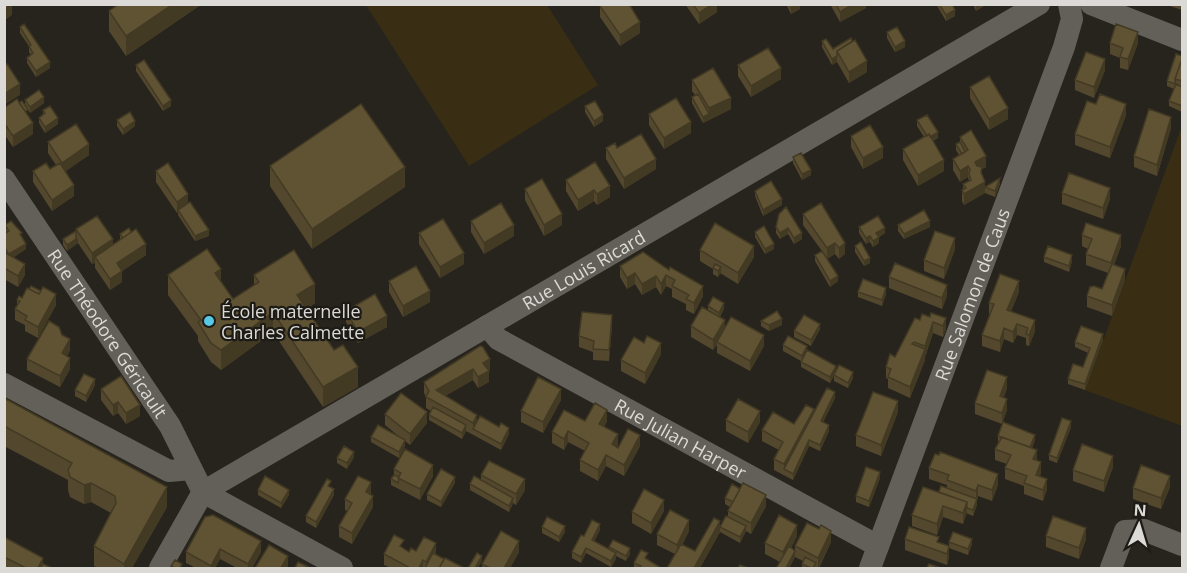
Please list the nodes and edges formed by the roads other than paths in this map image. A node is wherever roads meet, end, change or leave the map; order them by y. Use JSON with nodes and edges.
{"nodes":[{"id":1,"x":1039,"y":4,"type":"edge"},
{"id":2,"x":1091,"y":4,"type":"edge"},
{"id":3,"x":1071,"y":8,"type":"edge"},
{"id":4,"x":1182,"y":40,"type":"edge"},
{"id":5,"x":4,"y":179,"type":"edge"},
{"id":6,"x":487,"y":326,"type":"junction"},
{"id":7,"x":4,"y":384,"type":"edge"},
{"id":8,"x":191,"y":469,"type":"junction"},
{"id":9,"x":203,"y":492,"type":"junction"},
{"id":10,"x":1182,"y":544,"type":"edge"},
{"id":11,"x":878,"y":546,"type":"junction"},
{"id":12,"x":160,"y":568,"type":"edge"},
{"id":13,"x":342,"y":568,"type":"edge"},
{"id":14,"x":870,"y":568,"type":"edge"},
{"id":15,"x":1111,"y":568,"type":"edge"}],
"edges":[{"from":1,"to":6,"type":"street","name":"Rue Louis Ricard"},
{"from":2,"to":4,"type":"street"},
{"from":3,"to":11,"type":"street","name":"Rue Salomon de Caus"},
{"from":5,"to":8,"type":"street","name":"Rue Théodore Géricault"},
{"from":6,"to":9,"type":"street","name":"Rue Louis Ricard"},
{"from":6,"to":11,"type":"street","name":"Rue Julian Harper"},
{"from":7,"to":8,"type":"street"},
{"from":8,"to":9,"type":"street","name":"Rue Théodore Géricault"},
{"from":9,"to":12,"type":"street"},
{"from":9,"to":13,"type":"street"},
{"from":10,"to":15,"type":"street"},
{"from":11,"to":14,"type":"street","name":"Rue Salomon de Caus"}]}
